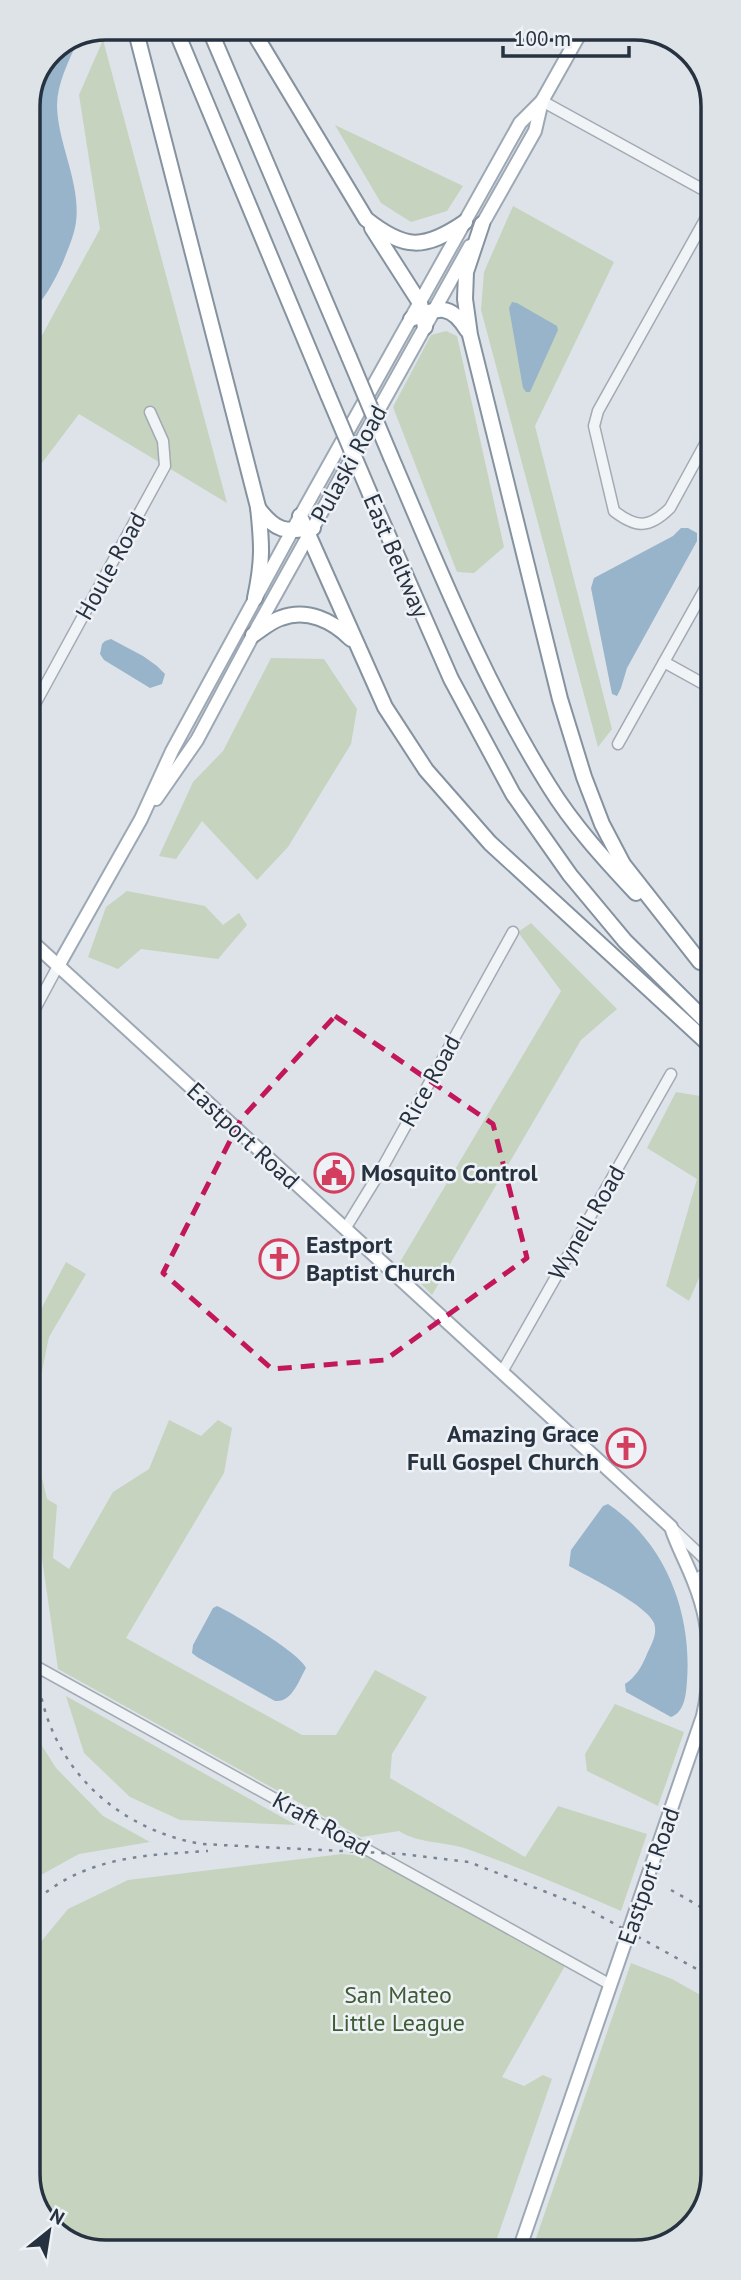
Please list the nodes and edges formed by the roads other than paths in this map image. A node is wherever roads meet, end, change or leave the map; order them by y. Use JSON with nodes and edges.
{"nodes":[{"id":1,"x":138,"y":40,"type":"edge"},
{"id":2,"x":180,"y":40,"type":"edge"},
{"id":3,"x":214,"y":40,"type":"edge"},
{"id":4,"x":258,"y":40,"type":"edge"},
{"id":5,"x":576,"y":40,"type":"edge"},
{"id":6,"x":542,"y":101,"type":"junction"},
{"id":7,"x":701,"y":189,"type":"edge"},
{"id":8,"x":366,"y":219,"type":"junction"},
{"id":9,"x":465,"y":222,"type":"junction"},
{"id":10,"x":482,"y":225,"type":"junction"},
{"id":11,"x":701,"y":225,"type":"edge"},
{"id":12,"x":423,"y":315,"type":"junction"},
{"id":13,"x":470,"y":335,"type":"junction"},
{"id":14,"x":150,"y":412,"type":"dead end"},
{"id":15,"x":701,"y":451,"type":"edge"},
{"id":16,"x":258,"y":507,"type":"junction"},
{"id":17,"x":304,"y":528,"type":"junction"},
{"id":18,"x":701,"y":596,"type":"edge"},
{"id":19,"x":255,"y":598,"type":"junction"},
{"id":20,"x":253,"y":635,"type":"junction"},
{"id":21,"x":355,"y":643,"type":"junction"},
{"id":22,"x":664,"y":662,"type":"junction"},
{"id":23,"x":701,"y":682,"type":"edge"},
{"id":24,"x":40,"y":695,"type":"edge"},
{"id":25,"x":618,"y":744,"type":"dead end"},
{"id":26,"x":141,"y":819,"type":"junction"},
{"id":27,"x":513,"y":932,"type":"dead end"},
{"id":28,"x":40,"y":949,"type":"edge"},
{"id":29,"x":700,"y":962,"type":"joint"},
{"id":30,"x":58,"y":966,"type":"junction"},
{"id":31,"x":40,"y":1000,"type":"edge"},
{"id":32,"x":701,"y":1016,"type":"edge"},
{"id":33,"x":701,"y":1037,"type":"edge"},
{"id":34,"x":671,"y":1074,"type":"dead end"},
{"id":35,"x":345,"y":1229,"type":"junction"},
{"id":36,"x":502,"y":1372,"type":"junction"},
{"id":37,"x":671,"y":1527,"type":"junction"},
{"id":38,"x":701,"y":1556,"type":"edge"},
{"id":39,"x":701,"y":1576,"type":"edge"},
{"id":40,"x":695,"y":1583,"type":"junction"},
{"id":41,"x":701,"y":1605,"type":"edge"},
{"id":42,"x":40,"y":1669,"type":"edge"},
{"id":43,"x":701,"y":1722,"type":"edge"},
{"id":44,"x":611,"y":1985,"type":"junction"},
{"id":45,"x":522,"y":2240,"type":"edge"}],
"edges":[{"from":1,"to":16,"type":"highway"},
{"from":2,"to":32,"type":"highway","name":"East Beltway","bridge":true},
{"from":3,"to":29,"type":"highway","name":"East Beltway","bridge":true},
{"from":4,"to":8,"type":"highway"},
{"from":5,"to":6,"type":"main road","name":"Pulaski Road"},
{"from":6,"to":7,"type":"street"},
{"from":6,"to":9,"type":"main road","name":"Pulaski Road"},
{"from":6,"to":10,"type":"main road","name":"Pulaski Road"},
{"from":8,"to":9,"type":"highway"},
{"from":8,"to":12,"type":"highway"},
{"from":9,"to":12,"type":"main road","name":"Pulaski Road"},
{"from":10,"to":12,"type":"main road","name":"Pulaski Road"},
{"from":10,"to":13,"type":"highway"},
{"from":11,"to":15,"type":"street"},
{"from":12,"to":13,"type":"highway"},
{"from":12,"to":17,"type":"main road","name":"Pulaski Road"},
{"from":13,"to":29,"type":"highway"},
{"from":14,"to":24,"type":"street","name":"Houle Road"},
{"from":16,"to":17,"type":"highway"},
{"from":16,"to":19,"type":"highway"},
{"from":17,"to":19,"type":"main road","name":"Pulaski Road"},
{"from":17,"to":20,"type":"main road","name":"Pulaski Road"},
{"from":17,"to":21,"type":"highway"},
{"from":18,"to":22,"type":"street"},
{"from":19,"to":26,"type":"main road","name":"Pulaski Road"},
{"from":20,"to":21,"type":"highway"},
{"from":20,"to":26,"type":"main road","name":"Pulaski Road"},
{"from":21,"to":33,"type":"highway"},
{"from":22,"to":23,"type":"street"},
{"from":22,"to":25,"type":"street"},
{"from":26,"to":30,"type":"main road","name":"Pulaski Road"},
{"from":27,"to":35,"type":"street","name":"Rice Road"},
{"from":28,"to":30,"type":"main road","name":"Eastport Road"},
{"from":30,"to":31,"type":"street","name":"Pulaski Road"},
{"from":30,"to":35,"type":"main road","name":"Eastport Road"},
{"from":34,"to":36,"type":"street","name":"Wynell Road"},
{"from":35,"to":36,"type":"main road","name":"Eastport Road"},
{"from":36,"to":37,"type":"main road","name":"Eastport Road"},
{"from":37,"to":38,"type":"street"},
{"from":37,"to":40,"type":"main road","name":"Eastport Road"},
{"from":39,"to":40,"type":"street"},
{"from":40,"to":41,"type":"main road","name":"Eastport Road"},
{"from":42,"to":44,"type":"street","name":"Kraft Road"},
{"from":43,"to":44,"type":"main road","name":"Eastport Road"},
{"from":44,"to":45,"type":"main road","name":"Eastport Road"}]}
